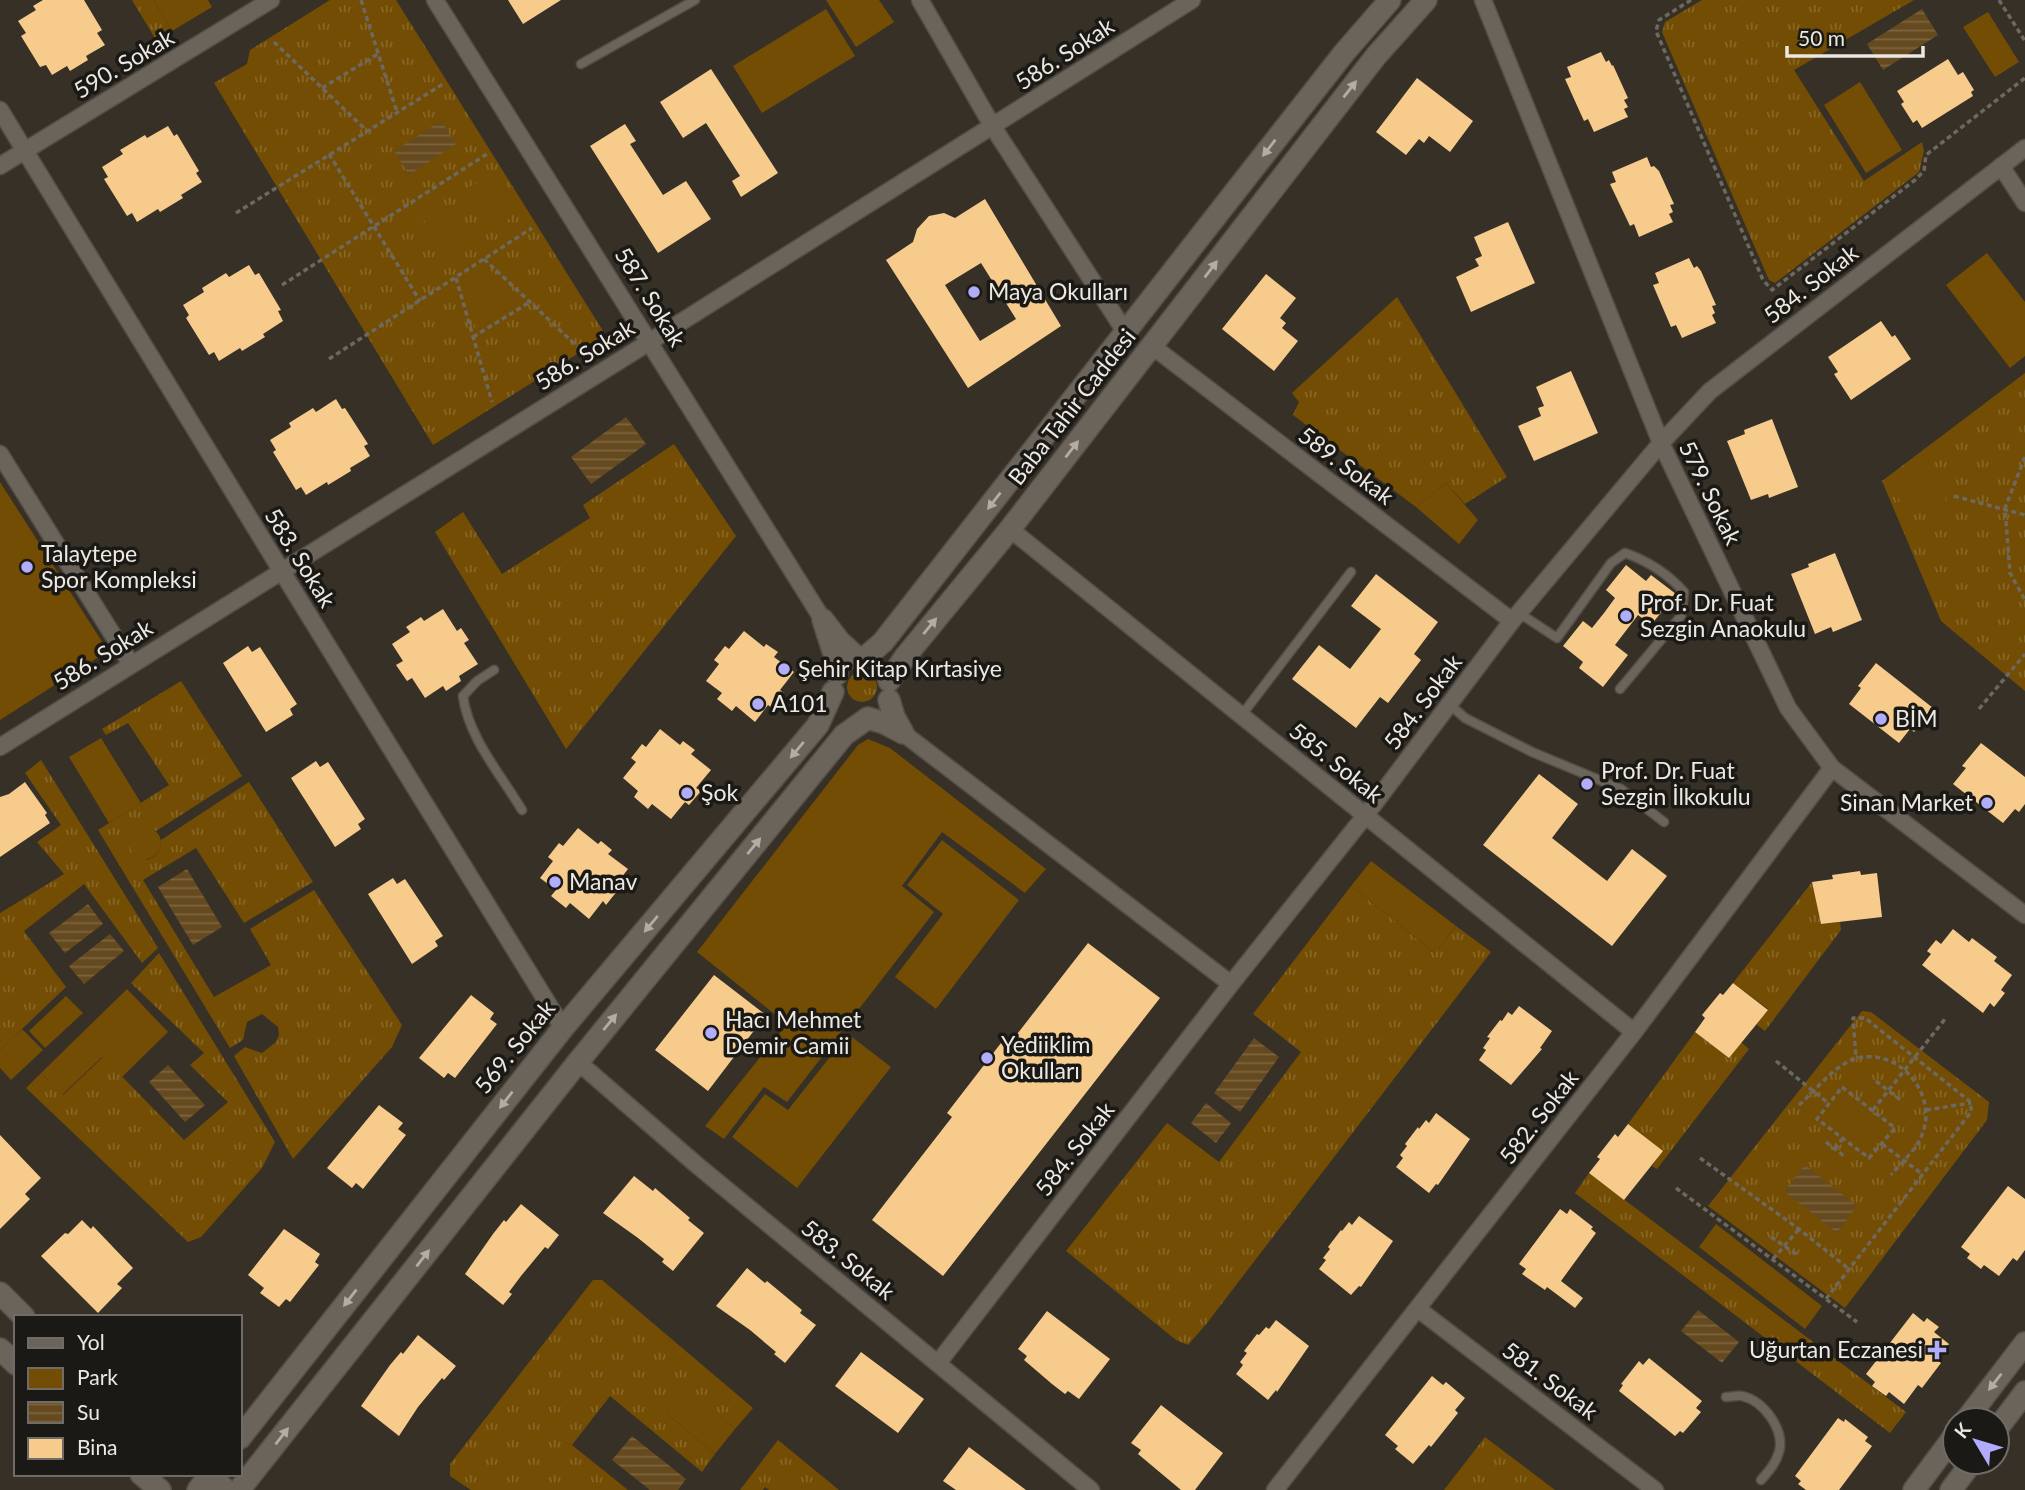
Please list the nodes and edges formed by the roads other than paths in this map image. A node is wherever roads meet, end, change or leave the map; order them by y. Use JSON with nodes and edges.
{"nodes":[{"id":1,"x":271,"y":0,"type":"edge"},
{"id":2,"x":435,"y":0,"type":"edge"},
{"id":3,"x":695,"y":0,"type":"edge"},
{"id":4,"x":920,"y":0,"type":"edge"},
{"id":5,"x":1390,"y":0,"type":"edge"},
{"id":6,"x":1426,"y":0,"type":"edge"},
{"id":7,"x":1483,"y":0,"type":"edge"},
{"id":8,"x":1186,"y":1,"type":"edge"},
{"id":9,"x":580,"y":64,"type":"dead end"},
{"id":10,"x":0,"y":110,"type":"edge"},
{"id":11,"x":993,"y":127,"type":"junction"},
{"id":12,"x":2025,"y":148,"type":"edge"},
{"id":13,"x":25,"y":150,"type":"junction"},
{"id":14,"x":0,"y":166,"type":"edge"},
{"id":15,"x":2001,"y":166,"type":"junction"},
{"id":16,"x":2025,"y":203,"type":"edge"},
{"id":17,"x":1126,"y":332,"type":"junction"},
{"id":18,"x":651,"y":341,"type":"junction"},
{"id":19,"x":1152,"y":346,"type":"junction"},
{"id":20,"x":1661,"y":443,"type":"junction"},
{"id":21,"x":0,"y":454,"type":"edge"},
{"id":22,"x":1010,"y":529,"type":"junction"},
{"id":23,"x":281,"y":570,"type":"junction"},
{"id":24,"x":1351,"y":572,"type":"dead end"},
{"id":25,"x":1515,"y":617,"type":"junction"},
{"id":26,"x":823,"y":620,"type":"junction"},
{"id":27,"x":861,"y":661,"type":"junction"},
{"id":28,"x":131,"y":664,"type":"junction"},
{"id":29,"x":494,"y":670,"type":"dead end"},
{"id":30,"x":835,"y":683,"type":"junction"},
{"id":31,"x":1620,"y":689,"type":"dead end"},
{"id":32,"x":889,"y":691,"type":"junction"},
{"id":33,"x":1449,"y":704,"type":"junction"},
{"id":34,"x":1241,"y":716,"type":"junction"},
{"id":35,"x":868,"y":718,"type":"junction"},
{"id":36,"x":903,"y":733,"type":"junction"},
{"id":37,"x":0,"y":747,"type":"edge"},
{"id":38,"x":1832,"y":768,"type":"junction"},
{"id":39,"x":522,"y":810,"type":"dead end"},
{"id":40,"x":1365,"y":816,"type":"junction"},
{"id":41,"x":1664,"y":822,"type":"dead end"},
{"id":42,"x":2025,"y":915,"type":"edge"},
{"id":43,"x":1231,"y":984,"type":"junction"},
{"id":44,"x":564,"y":1028,"type":"junction"},
{"id":45,"x":1634,"y":1032,"type":"junction"},
{"id":46,"x":578,"y":1062,"type":"junction"},
{"id":47,"x":0,"y":1293,"type":"edge"},
{"id":48,"x":1418,"y":1308,"type":"junction"},
{"id":49,"x":22,"y":1315,"type":"edge"},
{"id":50,"x":2025,"y":1343,"type":"edge"},
{"id":51,"x":0,"y":1349,"type":"edge"},
{"id":52,"x":14,"y":1362,"type":"edge"},
{"id":53,"x":938,"y":1363,"type":"junction"},
{"id":54,"x":2025,"y":1392,"type":"edge"},
{"id":55,"x":1726,"y":1397,"type":"dead end"},
{"id":56,"x":1977,"y":1406,"type":"edge"},
{"id":57,"x":2011,"y":1410,"type":"edge"},
{"id":58,"x":242,"y":1435,"type":"edge"},
{"id":59,"x":1941,"y":1454,"type":"edge"},
{"id":60,"x":143,"y":1476,"type":"edge"},
{"id":61,"x":207,"y":1479,"type":"edge"},
{"id":62,"x":1761,"y":1480,"type":"dead end"},
{"id":63,"x":159,"y":1490,"type":"edge"},
{"id":64,"x":226,"y":1490,"type":"edge"},
{"id":65,"x":239,"y":1490,"type":"edge"},
{"id":66,"x":1091,"y":1490,"type":"edge"},
{"id":67,"x":1275,"y":1490,"type":"edge"},
{"id":68,"x":1655,"y":1490,"type":"edge"},
{"id":69,"x":1914,"y":1490,"type":"edge"}],
"edges":[{"from":1,"to":13,"type":"street","name":"590. Sokak"},
{"from":2,"to":18,"type":"street","name":"587. Sokak"},
{"from":3,"to":9,"type":"lane"},
{"from":4,"to":11,"type":"street"},
{"from":5,"to":17,"type":"street","name":"Baba Tahir Caddesi","one_way":true},
{"from":19,"to":6,"type":"street","name":"Baba Tahir Caddesi","one_way":true},
{"from":7,"to":20,"type":"street","name":"579. Sokak"},
{"from":8,"to":11,"type":"street","name":"586. Sokak"},
{"from":10,"to":13,"type":"street","name":"583. Sokak"},
{"from":11,"to":17,"type":"street"},
{"from":11,"to":18,"type":"street","name":"586. Sokak"},
{"from":12,"to":15,"type":"street","name":"584. Sokak"},
{"from":13,"to":14,"type":"street","name":"590. Sokak"},
{"from":13,"to":23,"type":"street","name":"583. Sokak"},
{"from":15,"to":16,"type":"street"},
{"from":15,"to":20,"type":"street","name":"584. Sokak"},
{"from":17,"to":27,"type":"street","name":"Baba Tahir Caddesi","one_way":true},
{"from":18,"to":23,"type":"street","name":"586. Sokak"},
{"from":18,"to":26,"type":"street","name":"587. Sokak"},
{"from":22,"to":19,"type":"street","name":"Baba Tahir Caddesi","one_way":true},
{"from":19,"to":25,"type":"street","name":"589. Sokak"},
{"from":20,"to":25,"type":"street","name":"584. Sokak"},
{"from":20,"to":38,"type":"street","name":"579. Sokak"},
{"from":21,"to":28,"type":"street"},
{"from":32,"to":22,"type":"street","name":"Baba Tahir Caddesi","one_way":true},
{"from":22,"to":34,"type":"street","name":"585. Sokak"},
{"from":23,"to":28,"type":"street","name":"586. Sokak"},
{"from":23,"to":44,"type":"street","name":"583. Sokak"},
{"from":24,"to":34,"type":"lane"},
{"from":25,"to":31,"type":"lane"},
{"from":25,"to":33,"type":"street","name":"584. Sokak"},
{"from":26,"to":27,"type":"street"},
{"from":26,"to":30,"type":"street"},
{"from":27,"to":30,"type":"street"},
{"from":27,"to":32,"type":"street"},
{"from":28,"to":37,"type":"street","name":"586. Sokak"},
{"from":29,"to":39,"type":"lane"},
{"from":30,"to":35,"type":"street"},
{"from":30,"to":44,"type":"street","name":"569. Sokak","one_way":true},
{"from":32,"to":35,"type":"street"},
{"from":32,"to":36,"type":"street"},
{"from":33,"to":40,"type":"street","name":"584. Sokak"},
{"from":33,"to":41,"type":"lane"},
{"from":34,"to":40,"type":"street","name":"585. Sokak"},
{"from":35,"to":36,"type":"street"},
{"from":46,"to":35,"type":"street","one_way":true},
{"from":36,"to":43,"type":"street"},
{"from":38,"to":42,"type":"street","name":"579. Sokak"},
{"from":38,"to":45,"type":"street","name":"582. Sokak"},
{"from":40,"to":43,"type":"street","name":"584. Sokak"},
{"from":40,"to":45,"type":"street","name":"585. Sokak"},
{"from":43,"to":53,"type":"street","name":"584. Sokak"},
{"from":44,"to":58,"type":"street","name":"569. Sokak","one_way":true},
{"from":45,"to":48,"type":"street","name":"582. Sokak"},
{"from":46,"to":53,"type":"street","name":"583. Sokak"},
{"from":65,"to":46,"type":"street","one_way":true},
{"from":47,"to":49,"type":"street"},
{"from":48,"to":67,"type":"street","name":"582. Sokak"},
{"from":48,"to":68,"type":"street","name":"581. Sokak"},
{"from":50,"to":56,"type":"street","one_way":true},
{"from":51,"to":52,"type":"street"},
{"from":53,"to":66,"type":"street","name":"583. Sokak"},
{"from":54,"to":57,"type":"street"},
{"from":55,"to":62,"type":"lane"},
{"from":59,"to":69,"type":"street"},
{"from":60,"to":63,"type":"street"},
{"from":61,"to":64,"type":"street"}]}
